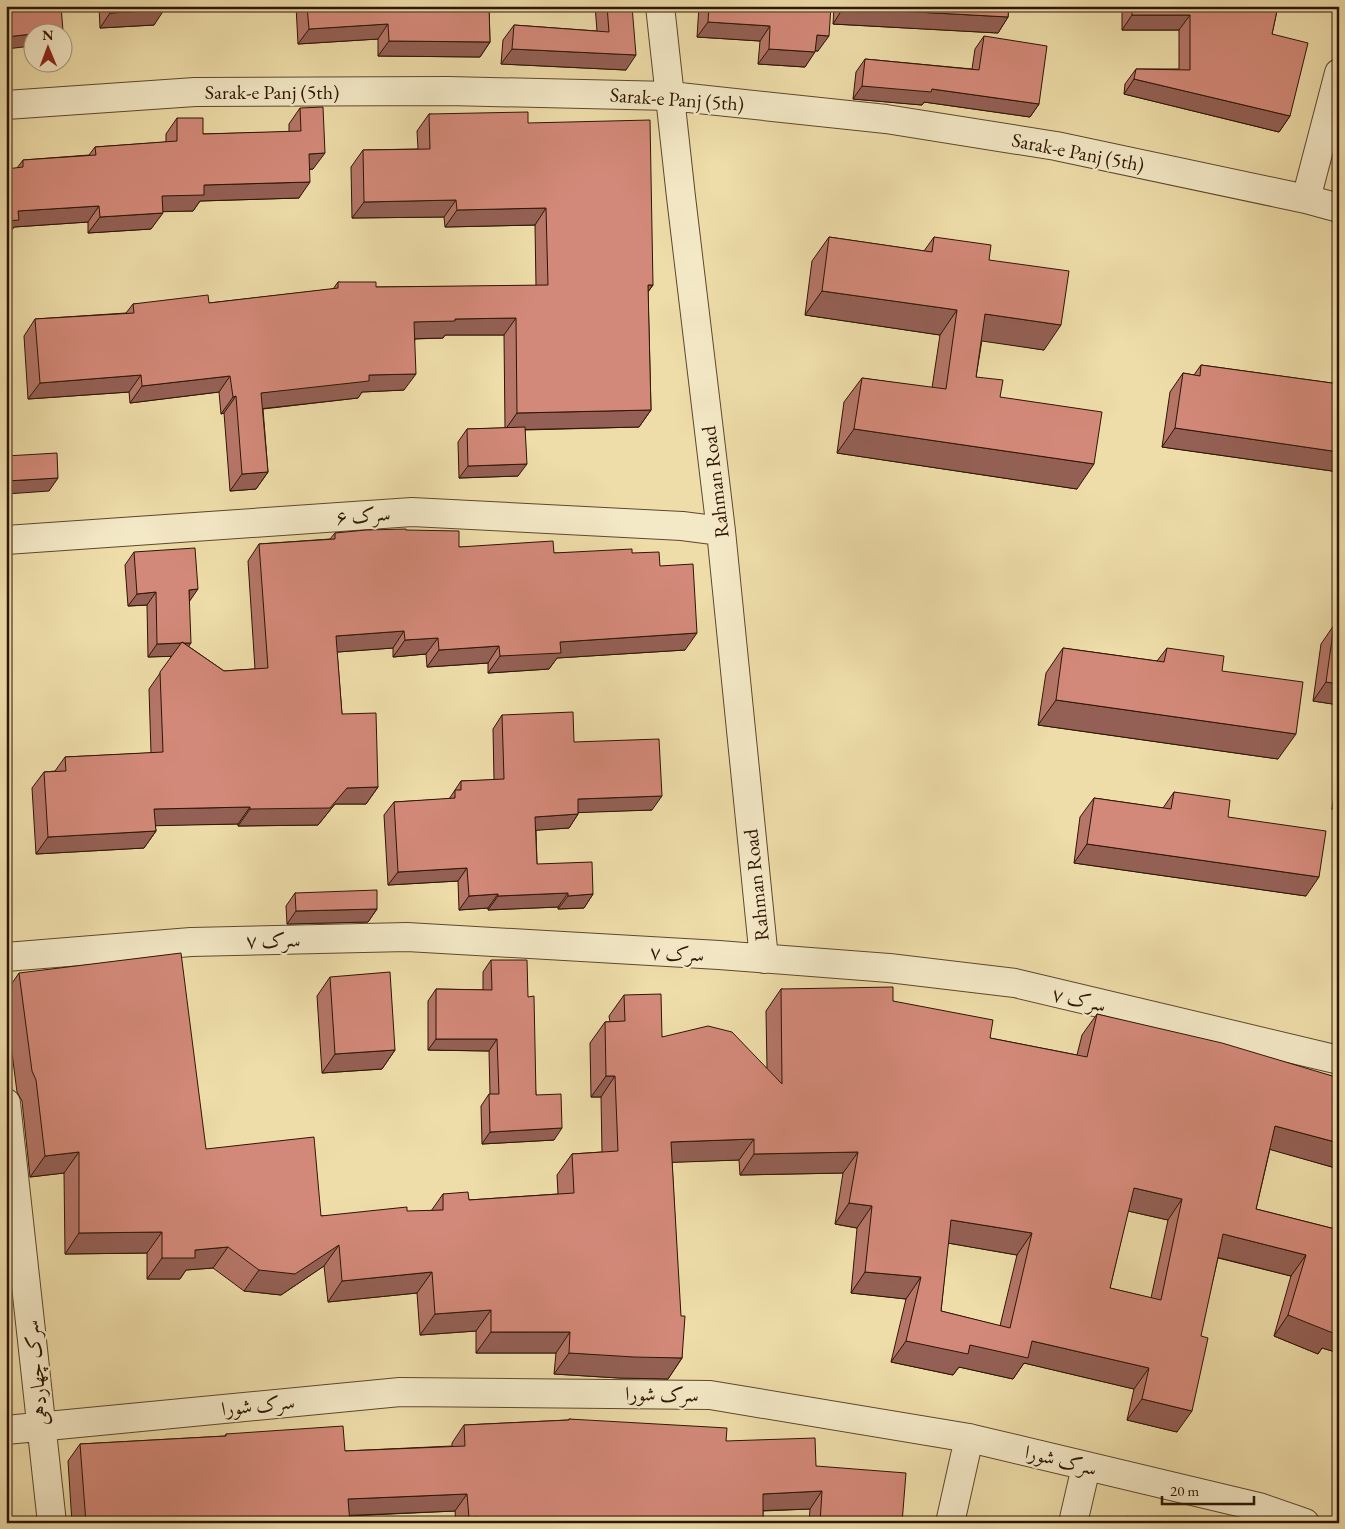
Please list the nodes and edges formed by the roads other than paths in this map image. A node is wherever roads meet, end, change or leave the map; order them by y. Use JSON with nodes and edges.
{"nodes":[{"id":1,"x":660,"y":6,"type":"edge"},
{"id":2,"x":1339,"y":73,"type":"edge"},
{"id":3,"x":670,"y":96,"type":"junction"},
{"id":4,"x":6,"y":105,"type":"edge"},
{"id":5,"x":1306,"y":199,"type":"junction"},
{"id":6,"x":1339,"y":208,"type":"edge"},
{"id":7,"x":721,"y":531,"type":"junction"},
{"id":8,"x":6,"y":540,"type":"edge"},
{"id":9,"x":6,"y":957,"type":"edge"},
{"id":10,"x":764,"y":959,"type":"junction"},
{"id":11,"x":1339,"y":1060,"type":"edge"},
{"id":12,"x":6,"y":1104,"type":"edge"},
{"id":13,"x":41,"y":1426,"type":"junction"},
{"id":14,"x":6,"y":1430,"type":"edge"},
{"id":15,"x":969,"y":1438,"type":"junction"},
{"id":16,"x":1086,"y":1467,"type":"junction"},
{"id":17,"x":52,"y":1523,"type":"edge"},
{"id":18,"x":950,"y":1523,"type":"edge"},
{"id":19,"x":1073,"y":1523,"type":"edge"},
{"id":20,"x":1305,"y":1523,"type":"edge"}],
"edges":[{"from":1,"to":3,"type":"street","name":"Rahman Road"},
{"from":2,"to":5,"type":"street"},
{"from":3,"to":4,"type":"street","name":"Sarak-e Panj (5th)"},
{"from":3,"to":5,"type":"street","name":"Sarak-e Panj (5th)"},
{"from":3,"to":7,"type":"street","name":"Rahman Road"},
{"from":5,"to":6,"type":"street","name":"Sarak-e Panj (5th)"},
{"from":7,"to":8,"type":"street","name":"سرک ۶"},
{"from":7,"to":10,"type":"street","name":"Rahman Road"},
{"from":9,"to":10,"type":"street","name":"سرک ۷"},
{"from":10,"to":11,"type":"street","name":"سرک ۷"},
{"from":12,"to":13,"type":"street","name":"سرک چهاردهی"},
{"from":13,"to":14,"type":"street","name":"سرک شورا"},
{"from":13,"to":15,"type":"street","name":"سرک شورا"},
{"from":13,"to":17,"type":"street","name":"سرک چهاردهی"},
{"from":15,"to":16,"type":"street","name":"سرک شورا"},
{"from":15,"to":18,"type":"street"},
{"from":16,"to":19,"type":"street"},
{"from":16,"to":20,"type":"street","name":"سرک شورا"}]}
